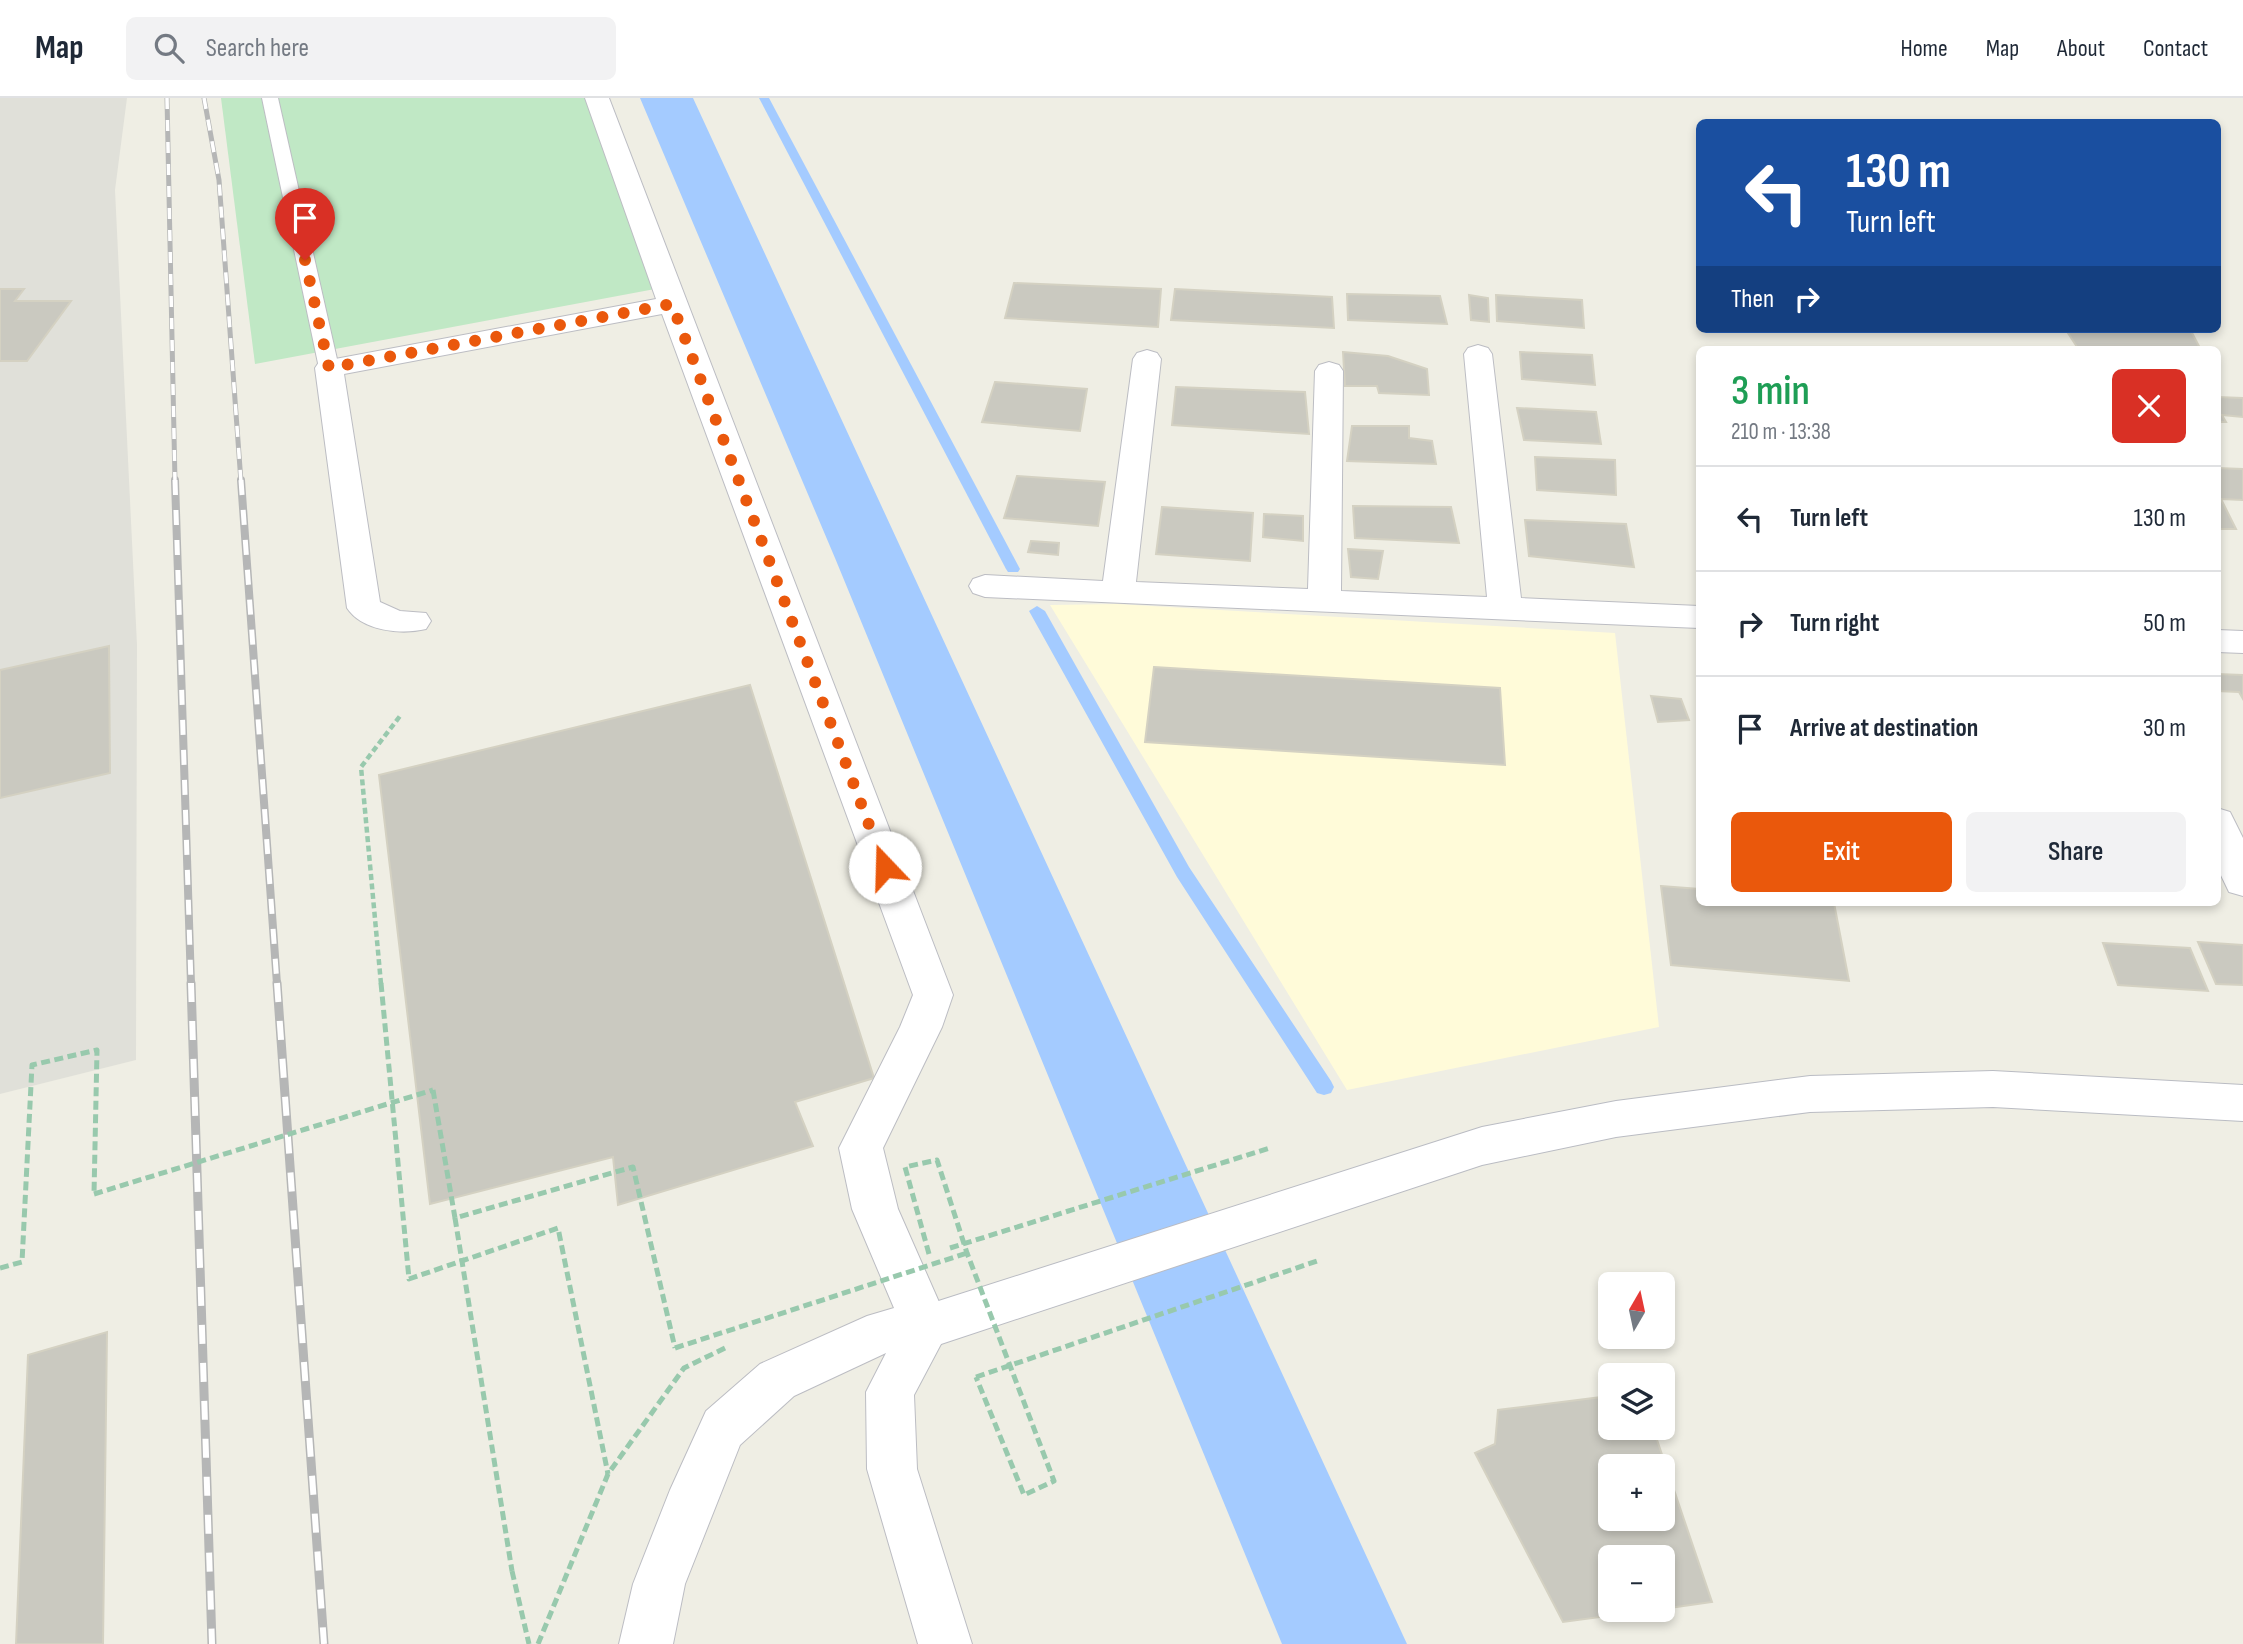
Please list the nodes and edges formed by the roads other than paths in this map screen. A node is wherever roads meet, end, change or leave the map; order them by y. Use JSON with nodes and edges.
{"nodes":[{"id":1,"x":270,"y":98,"type":"edge"},
{"id":2,"x":597,"y":98,"type":"edge"},
{"id":3,"x":672,"y":304,"type":"junction"},
{"id":4,"x":1478,"y":354,"type":"dead end"},
{"id":5,"x":1147,"y":359,"type":"dead end"},
{"id":6,"x":329,"y":368,"type":"junction"},
{"id":7,"x":1329,"y":371,"type":"dead end"},
{"id":8,"x":985,"y":586,"type":"dead end"},
{"id":9,"x":1118,"y":590,"type":"junction"},
{"id":10,"x":1324,"y":600,"type":"junction"},
{"id":11,"x":1505,"y":608,"type":"junction"},
{"id":12,"x":1696,"y":617,"type":"edge"},
{"id":13,"x":414,"y":621,"type":"dead end"},
{"id":14,"x":2221,"y":641,"type":"edge"},
{"id":15,"x":2243,"y":642,"type":"edge"},
{"id":16,"x":2221,"y":831,"type":"edge"},
{"id":17,"x":2221,"y":881,"type":"edge"},
{"id":18,"x":2243,"y":882,"type":"edge"},
{"id":19,"x":2243,"y":1103,"type":"edge"},
{"id":20,"x":926,"y":1327,"type":"junction"},
{"id":21,"x":646,"y":1644,"type":"edge"},
{"id":22,"x":945,"y":1644,"type":"edge"}],
"edges":[{"from":1,"to":6,"type":"lane"},
{"from":2,"to":3,"type":"street"},
{"from":3,"to":6,"type":"street"},
{"from":3,"to":20,"type":"street"},
{"from":4,"to":11,"type":"street"},
{"from":5,"to":9,"type":"street"},
{"from":6,"to":13,"type":"street"},
{"from":7,"to":10,"type":"street"},
{"from":8,"to":9,"type":"street"},
{"from":9,"to":10,"type":"street"},
{"from":10,"to":11,"type":"street"},
{"from":11,"to":12,"type":"street"},
{"from":14,"to":15,"type":"street"},
{"from":16,"to":18,"type":"street"},
{"from":17,"to":18,"type":"street"},
{"from":19,"to":20,"type":"street"},
{"from":20,"to":21,"type":"street"},
{"from":20,"to":22,"type":"street"}]}
